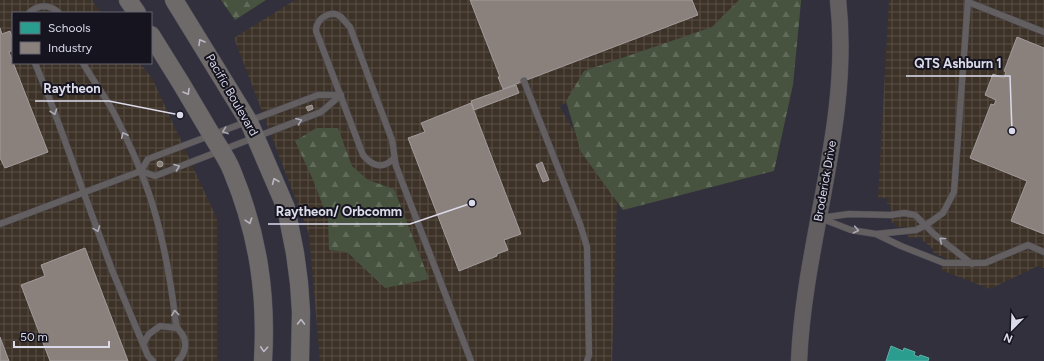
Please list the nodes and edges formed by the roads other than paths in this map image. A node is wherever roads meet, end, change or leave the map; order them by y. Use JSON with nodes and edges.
{"nodes":[{"id":1,"x":128,"y":0,"type":"edge"},
{"id":2,"x":174,"y":0,"type":"edge"},
{"id":3,"x":838,"y":0,"type":"edge"},
{"id":4,"x":968,"y":1,"type":"edge"},
{"id":5,"x":30,"y":12,"type":"edge"},
{"id":6,"x":58,"y":12,"type":"edge"},
{"id":7,"x":136,"y":12,"type":"edge"},
{"id":8,"x":1044,"y":32,"type":"edge"},
{"id":9,"x":152,"y":37,"type":"edge"},
{"id":10,"x":35,"y":64,"type":"edge"},
{"id":11,"x":84,"y":64,"type":"edge"},
{"id":12,"x":524,"y":82,"type":"dead end"},
{"id":13,"x":341,"y":95,"type":"junction"},
{"id":14,"x":253,"y":129,"type":"junction"},
{"id":15,"x":216,"y":143,"type":"junction"},
{"id":16,"x":394,"y":158,"type":"junction"},
{"id":17,"x":141,"y":171,"type":"junction"},
{"id":18,"x":84,"y":193,"type":"junction"},
{"id":19,"x":819,"y":218,"type":"junction"},
{"id":20,"x":0,"y":224,"type":"edge"},
{"id":21,"x":926,"y":225,"type":"junction"},
{"id":22,"x":876,"y":234,"type":"junction"},
{"id":23,"x":1044,"y":252,"type":"edge"},
{"id":24,"x":972,"y":264,"type":"junction"},
{"id":25,"x":177,"y":328,"type":"junction"},
{"id":26,"x":144,"y":344,"type":"junction"},
{"id":27,"x":154,"y":361,"type":"edge"},
{"id":28,"x":178,"y":361,"type":"edge"},
{"id":29,"x":263,"y":361,"type":"edge"},
{"id":30,"x":300,"y":361,"type":"edge"},
{"id":31,"x":471,"y":361,"type":"edge"},
{"id":32,"x":587,"y":361,"type":"edge"},
{"id":33,"x":799,"y":361,"type":"edge"}],
"edges":[{"from":1,"to":7,"type":"main road"},
{"from":14,"to":2,"type":"main road","name":"Pacific Boulevard","one_way":true},
{"from":3,"to":19,"type":"street","name":"Broderick Drive"},
{"from":4,"to":8,"type":"lane"},
{"from":4,"to":21,"type":"lane"},
{"from":5,"to":6,"type":"lane"},
{"from":9,"to":15,"type":"main road","one_way":true},
{"from":10,"to":18,"type":"lane","one_way":true},
{"from":17,"to":11,"type":"lane","one_way":true},
{"from":12,"to":32,"type":"lane"},
{"from":14,"to":13,"type":"lane","one_way":true},
{"from":13,"to":14,"type":"lane"},
{"from":13,"to":16,"type":"lane"},
{"from":13,"to":16,"type":"lane"},
{"from":14,"to":15,"type":"lane","one_way":true},
{"from":14,"to":15,"type":"lane"},
{"from":30,"to":14,"type":"main road","name":"Pacific Boulevard","one_way":true},
{"from":15,"to":17,"type":"lane"},
{"from":17,"to":15,"type":"lane","one_way":true},
{"from":15,"to":29,"type":"main road","one_way":true},
{"from":16,"to":31,"type":"lane"},
{"from":17,"to":18,"type":"lane"},
{"from":25,"to":17,"type":"lane","one_way":true},
{"from":18,"to":20,"type":"lane"},
{"from":18,"to":26,"type":"lane","one_way":true},
{"from":19,"to":21,"type":"lane"},
{"from":19,"to":22,"type":"lane","one_way":true},
{"from":19,"to":33,"type":"street","name":"Broderick Drive"},
{"from":21,"to":22,"type":"lane"},
{"from":24,"to":21,"type":"lane","one_way":true},
{"from":22,"to":24,"type":"lane"},
{"from":23,"to":24,"type":"lane"},
{"from":25,"to":26,"type":"lane"},
{"from":25,"to":28,"type":"lane"},
{"from":26,"to":27,"type":"lane"}]}
